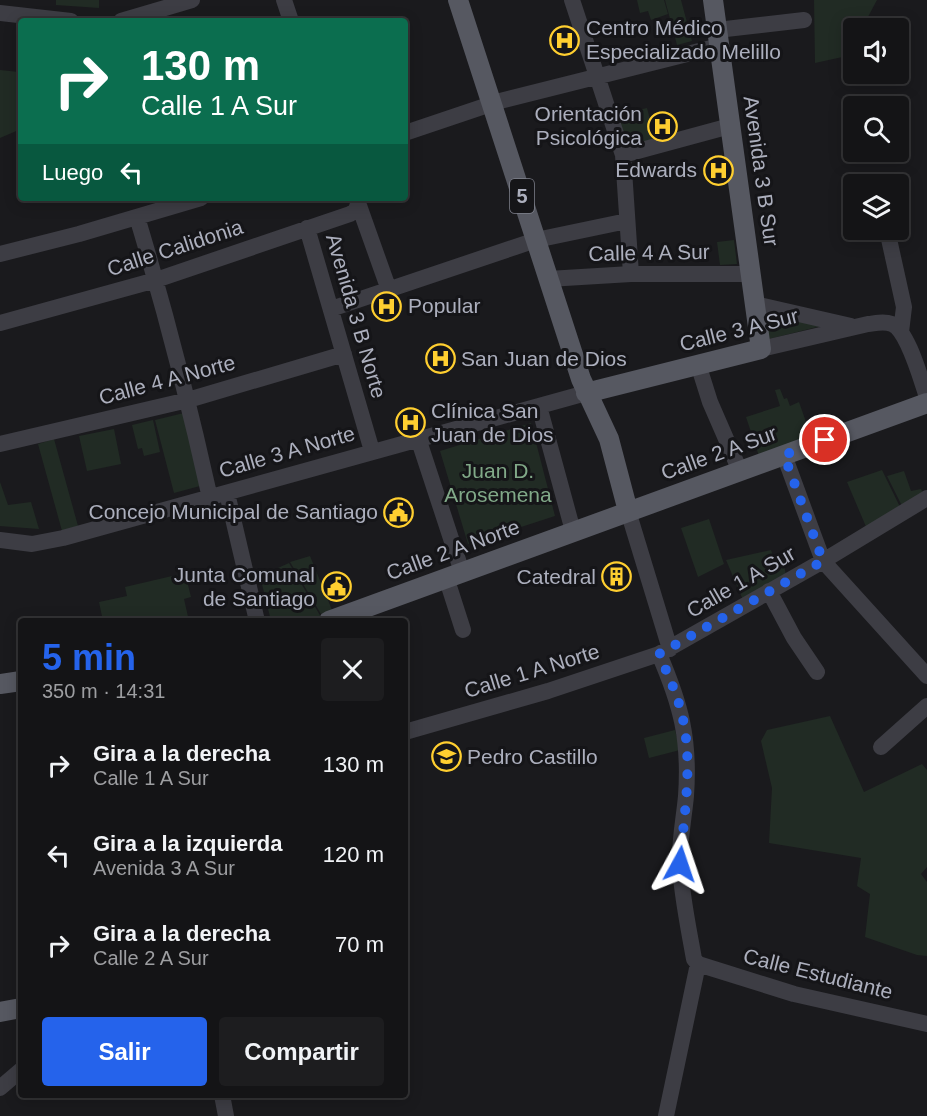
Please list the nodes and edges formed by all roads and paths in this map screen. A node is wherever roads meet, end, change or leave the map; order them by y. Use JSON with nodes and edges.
{"nodes":[{"id":1,"x":192,"y":0,"type":"edge"},
{"id":2,"x":284,"y":0,"type":"edge"},
{"id":3,"x":458,"y":0,"type":"edge"},
{"id":4,"x":572,"y":0,"type":"edge"},
{"id":5,"x":713,"y":0,"type":"edge"},
{"id":6,"x":159,"y":4,"type":"edge"},
{"id":7,"x":9,"y":9,"type":"edge"},
{"id":8,"x":56,"y":18,"type":"edge"},
{"id":9,"x":128,"y":18,"type":"edge"},
{"id":10,"x":290,"y":18,"type":"edge"},
{"id":11,"x":804,"y":20,"type":"dead end"},
{"id":12,"x":718,"y":38,"type":"junction"},
{"id":13,"x":597,"y":76,"type":"junction"},
{"id":14,"x":492,"y":104,"type":"junction"},
{"id":15,"x":730,"y":126,"type":"junction"},
{"id":16,"x":408,"y":132,"type":"edge"},
{"id":17,"x":623,"y":155,"type":"junction"},
{"id":18,"x":191,"y":201,"type":"edge"},
{"id":19,"x":357,"y":201,"type":"edge"},
{"id":20,"x":136,"y":217,"type":"junction"},
{"id":21,"x":627,"y":221,"type":"junction"},
{"id":22,"x":307,"y":228,"type":"junction"},
{"id":23,"x":536,"y":240,"type":"junction"},
{"id":24,"x":889,"y":240,"type":"edge"},
{"id":25,"x":0,"y":254,"type":"edge"},
{"id":26,"x":631,"y":274,"type":"junction"},
{"id":27,"x":751,"y":274,"type":"junction"},
{"id":28,"x":548,"y":279,"type":"junction"},
{"id":29,"x":156,"y":280,"type":"junction"},
{"id":30,"x":389,"y":290,"type":"junction"},
{"id":31,"x":755,"y":303,"type":"junction"},
{"id":32,"x":331,"y":309,"type":"junction"},
{"id":33,"x":0,"y":323,"type":"edge"},
{"id":34,"x":855,"y":327,"type":"junction"},
{"id":35,"x":902,"y":332,"type":"junction"},
{"id":36,"x":761,"y":348,"type":"junction"},
{"id":37,"x":344,"y":354,"type":"junction"},
{"id":38,"x":698,"y":364,"type":"junction"},
{"id":39,"x":587,"y":388,"type":"junction"},
{"id":40,"x":927,"y":397,"type":"edge"},
{"id":41,"x":188,"y":400,"type":"junction"},
{"id":42,"x":927,"y":403,"type":"edge"},
{"id":43,"x":539,"y":406,"type":"junction"},
{"id":44,"x":418,"y":438,"type":"junction"},
{"id":45,"x":0,"y":444,"type":"edge"},
{"id":46,"x":372,"y":451,"type":"junction"},
{"id":47,"x":784,"y":455,"type":"junction"},
{"id":48,"x":740,"y":471,"type":"junction"},
{"id":49,"x":227,"y":493,"type":"junction"},
{"id":50,"x":210,"y":498,"type":"junction"},
{"id":51,"x":927,"y":498,"type":"edge"},
{"id":52,"x":628,"y":511,"type":"junction"},
{"id":53,"x":573,"y":531,"type":"junction"},
{"id":54,"x":0,"y":540,"type":"edge"},
{"id":55,"x":823,"y":561,"type":"junction"},
{"id":56,"x":454,"y":575,"type":"junction"},
{"id":57,"x":769,"y":591,"type":"junction"},
{"id":58,"x":256,"y":618,"type":"edge"},
{"id":59,"x":343,"y":618,"type":"edge"},
{"id":60,"x":463,"y":630,"type":"dead end"},
{"id":61,"x":664,"y":652,"type":"junction"},
{"id":62,"x":817,"y":672,"type":"dead end"},
{"id":63,"x":927,"y":676,"type":"edge"},
{"id":64,"x":18,"y":681,"type":"edge"},
{"id":65,"x":0,"y":684,"type":"edge"},
{"id":66,"x":927,"y":706,"type":"edge"},
{"id":67,"x":408,"y":731,"type":"edge"},
{"id":68,"x":881,"y":747,"type":"dead end"},
{"id":69,"x":698,"y":964,"type":"junction"},
{"id":70,"x":18,"y":1009,"type":"edge"},
{"id":71,"x":0,"y":1012,"type":"edge"},
{"id":72,"x":927,"y":1024,"type":"edge"},
{"id":73,"x":18,"y":1073,"type":"edge"},
{"id":74,"x":0,"y":1088,"type":"edge"},
{"id":75,"x":223,"y":1098,"type":"edge"},
{"id":76,"x":226,"y":1116,"type":"edge"},
{"id":77,"x":666,"y":1116,"type":"edge"}],
"edges":[{"from":1,"to":6,"type":"street"},
{"from":2,"to":10,"type":"street"},
{"from":3,"to":14,"type":"main road","number":"5"},
{"from":4,"to":13,"type":"street"},
{"from":5,"to":12,"type":"main road","name":"Avenida 3 B Sur"},
{"from":6,"to":9,"type":"street"},
{"from":7,"to":8,"type":"street"},
{"from":11,"to":12,"type":"street"},
{"from":12,"to":13,"type":"street"},
{"from":12,"to":15,"type":"main road","name":"Avenida 3 B Sur"},
{"from":13,"to":14,"type":"street"},
{"from":13,"to":17,"type":"street"},
{"from":14,"to":16,"type":"street"},
{"from":14,"to":23,"type":"main road","number":"5"},
{"from":15,"to":17,"type":"street"},
{"from":15,"to":27,"type":"main road","name":"Avenida 3 B Sur"},
{"from":17,"to":21,"type":"street"},
{"from":18,"to":20,"type":"street"},
{"from":19,"to":22,"type":"street","name":"Calle Calidonia"},
{"from":19,"to":30,"type":"street"},
{"from":20,"to":25,"type":"street"},
{"from":20,"to":29,"type":"street"},
{"from":21,"to":23,"type":"street","name":"Calle 4 A Sur"},
{"from":21,"to":26,"type":"street"},
{"from":22,"to":29,"type":"street","name":"Calle Calidonia"},
{"from":22,"to":32,"type":"street","name":"Avenida 3 B Norte"},
{"from":23,"to":28,"type":"main road","number":"5"},
{"from":23,"to":30,"type":"street"},
{"from":24,"to":35,"type":"street"},
{"from":26,"to":27,"type":"street","name":"Calle 4 A Sur"},
{"from":26,"to":28,"type":"street","name":"Calle 4 A Sur"},
{"from":27,"to":31,"type":"main road","name":"Avenida 3 B Sur"},
{"from":28,"to":39,"type":"main road","number":"5"},
{"from":29,"to":33,"type":"street","name":"Calle Calidonia"},
{"from":29,"to":41,"type":"street"},
{"from":30,"to":32,"type":"street"},
{"from":31,"to":34,"type":"street"},
{"from":31,"to":36,"type":"main road","name":"Avenida 3 B Sur"},
{"from":32,"to":37,"type":"street","name":"Avenida 3 B Norte"},
{"from":34,"to":35,"type":"street","name":"Calle 3 A Sur"},
{"from":34,"to":36,"type":"street","name":"Calle 3 A Sur"},
{"from":35,"to":40,"type":"street"},
{"from":36,"to":38,"type":"main road","name":"Calle 3 A Sur"},
{"from":37,"to":41,"type":"street","name":"Calle 4 A Norte"},
{"from":37,"to":46,"type":"street","name":"Avenida 3 B Norte"},
{"from":38,"to":39,"type":"main road","name":"Calle 3 A Sur"},
{"from":38,"to":48,"type":"street"},
{"from":39,"to":43,"type":"street","name":"Calle 3 A Norte"},
{"from":39,"to":52,"type":"main road","number":"5"},
{"from":41,"to":45,"type":"street","name":"Calle 4 A Norte"},
{"from":41,"to":50,"type":"street"},
{"from":42,"to":47,"type":"main road","name":"Calle 2 A Sur"},
{"from":43,"to":44,"type":"street","name":"Calle 3 A Norte"},
{"from":43,"to":53,"type":"street"},
{"from":44,"to":46,"type":"street","name":"Calle 3 A Norte"},
{"from":44,"to":56,"type":"street"},
{"from":46,"to":49,"type":"street","name":"Calle 3 A Norte"},
{"from":47,"to":48,"type":"main road","name":"Calle 2 A Sur"},
{"from":47,"to":55,"type":"street"},
{"from":48,"to":52,"type":"main road","name":"Calle 2 A Sur"},
{"from":49,"to":50,"type":"street","name":"Calle 3 A Norte"},
{"from":49,"to":58,"type":"street"},
{"from":50,"to":54,"type":"street","name":"Calle 3 A Norte"},
{"from":51,"to":55,"type":"street","name":"Calle 1 A Sur"},
{"from":52,"to":53,"type":"main road","name":"Calle 2 A Norte"},
{"from":52,"to":61,"type":"street"},
{"from":53,"to":56,"type":"main road","name":"Calle 2 A Norte"},
{"from":55,"to":57,"type":"street","name":"Calle 1 A Sur"},
{"from":55,"to":63,"type":"street"},
{"from":56,"to":59,"type":"main road","name":"Calle 2 A Norte"},
{"from":56,"to":60,"type":"street"},
{"from":57,"to":61,"type":"street","name":"Calle 1 A Sur"},
{"from":57,"to":62,"type":"street"},
{"from":61,"to":67,"type":"street","name":"Calle 1 A Norte"},
{"from":61,"to":69,"type":"street"},
{"from":64,"to":65,"type":"main road"},
{"from":66,"to":68,"type":"street"},
{"from":69,"to":72,"type":"street","name":"Calle Estudiante"},
{"from":69,"to":77,"type":"street"},
{"from":70,"to":71,"type":"main road"},
{"from":73,"to":74,"type":"street"},
{"from":75,"to":76,"type":"street"}]}
